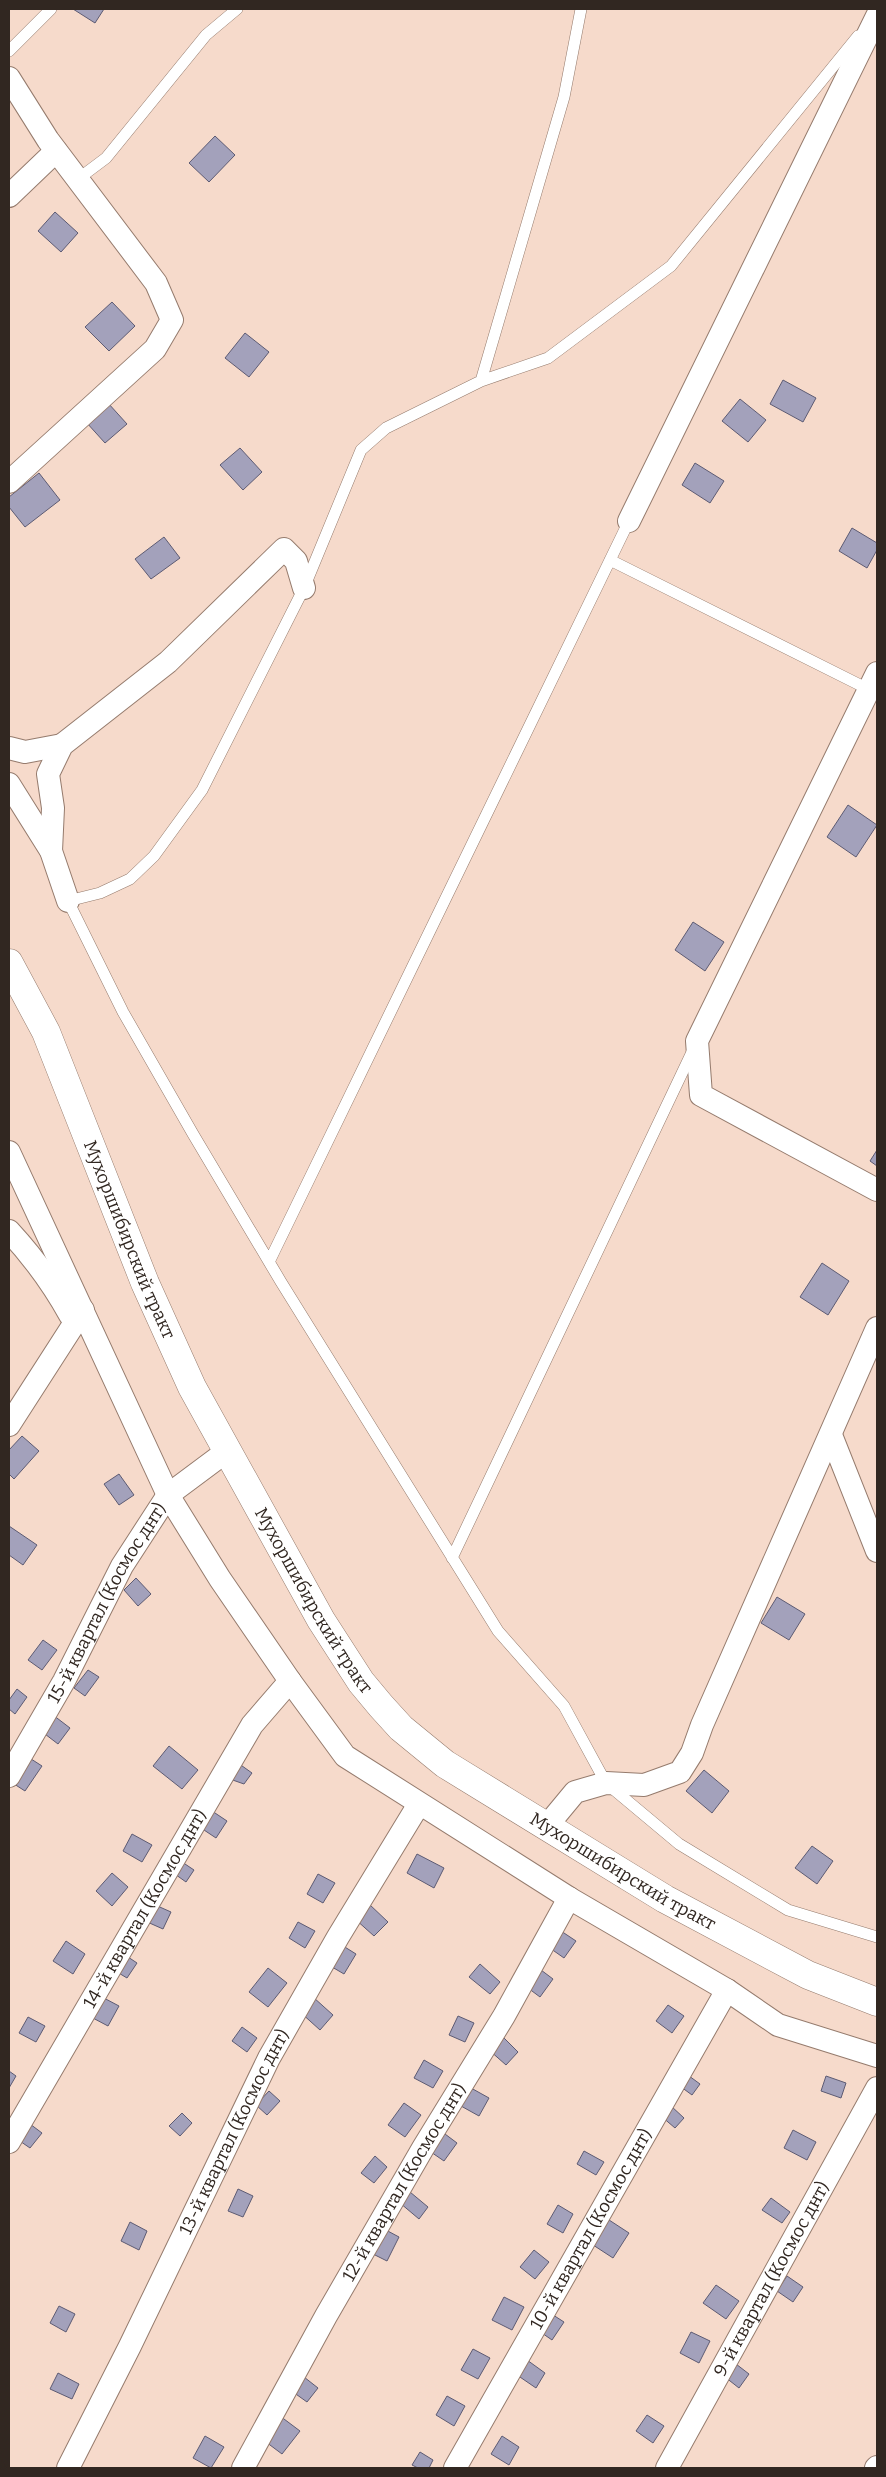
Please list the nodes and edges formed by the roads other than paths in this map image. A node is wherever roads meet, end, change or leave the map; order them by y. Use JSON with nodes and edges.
{"nodes":[{"id":1,"x":51,"y":9,"type":"edge"},
{"id":2,"x":237,"y":9,"type":"edge"},
{"id":3,"x":581,"y":9,"type":"edge"},
{"id":4,"x":877,"y":11,"type":"edge"},
{"id":5,"x":877,"y":16,"type":"edge"},
{"id":6,"x":9,"y":51,"type":"edge"},
{"id":7,"x":9,"y":78,"type":"edge"},
{"id":8,"x":56,"y":151,"type":"junction"},
{"id":9,"x":78,"y":179,"type":"junction"},
{"id":10,"x":9,"y":196,"type":"edge"},
{"id":11,"x":481,"y":381,"type":"junction"},
{"id":12,"x":9,"y":482,"type":"edge"},
{"id":13,"x":629,"y":521,"type":"joint"},
{"id":14,"x":610,"y":560,"type":"junction"},
{"id":15,"x":304,"y":588,"type":"junction"},
{"id":16,"x":875,"y":685,"type":"edge"},
{"id":17,"x":62,"y":745,"type":"junction"},
{"id":18,"x":9,"y":748,"type":"edge"},
{"id":19,"x":9,"y":784,"type":"edge"},
{"id":20,"x":51,"y":851,"type":"junction"},
{"id":21,"x":68,"y":901,"type":"junction"},
{"id":22,"x":12,"y":974,"type":"edge"},
{"id":23,"x":697,"y":1041,"type":"junction"},
{"id":24,"x":9,"y":1152,"type":"edge"},
{"id":25,"x":877,"y":1190,"type":"edge"},
{"id":26,"x":9,"y":1231,"type":"edge"},
{"id":27,"x":269,"y":1262,"type":"junction"},
{"id":28,"x":78,"y":1316,"type":"junction"},
{"id":29,"x":877,"y":1328,"type":"edge"},
{"id":30,"x":9,"y":1425,"type":"edge"},
{"id":31,"x":831,"y":1435,"type":"junction"},
{"id":32,"x":227,"y":1451,"type":"junction"},
{"id":33,"x":168,"y":1495,"type":"junction"},
{"id":34,"x":877,"y":1550,"type":"edge"},
{"id":35,"x":452,"y":1558,"type":"junction"},
{"id":36,"x":290,"y":1681,"type":"junction"},
{"id":37,"x":9,"y":1776,"type":"edge"},
{"id":38,"x":606,"y":1783,"type":"junction"},
{"id":39,"x":419,"y":1804,"type":"junction"},
{"id":40,"x":546,"y":1827,"type":"junction"},
{"id":41,"x":569,"y":1898,"type":"junction"},
{"id":42,"x":877,"y":1937,"type":"edge"},
{"id":43,"x":727,"y":1990,"type":"junction"},
{"id":44,"x":877,"y":2002,"type":"edge"},
{"id":45,"x":877,"y":2056,"type":"edge"},
{"id":46,"x":877,"y":2088,"type":"edge"},
{"id":47,"x":9,"y":2142,"type":"edge"},
{"id":48,"x":73,"y":2466,"type":"edge"},
{"id":49,"x":243,"y":2468,"type":"edge"},
{"id":50,"x":455,"y":2468,"type":"edge"},
{"id":51,"x":667,"y":2468,"type":"edge"}],
"edges":[{"from":1,"to":6,"type":"lane"},
{"from":2,"to":9,"type":"lane"},
{"from":3,"to":11,"type":"lane"},
{"from":4,"to":11,"type":"lane"},
{"from":5,"to":13,"type":"street"},
{"from":7,"to":8,"type":"street"},
{"from":8,"to":9,"type":"street"},
{"from":8,"to":10,"type":"street"},
{"from":9,"to":12,"type":"street"},
{"from":11,"to":15,"type":"lane"},
{"from":13,"to":14,"type":"lane"},
{"from":14,"to":16,"type":"lane"},
{"from":14,"to":27,"type":"lane"},
{"from":15,"to":17,"type":"street"},
{"from":15,"to":21,"type":"lane"},
{"from":16,"to":23,"type":"street"},
{"from":17,"to":18,"type":"street"},
{"from":17,"to":20,"type":"street"},
{"from":19,"to":20,"type":"street"},
{"from":20,"to":21,"type":"street"},
{"from":21,"to":27,"type":"lane"},
{"from":22,"to":32,"type":"main road","name":"Мухоршибирский тракт"},
{"from":23,"to":25,"type":"street"},
{"from":23,"to":35,"type":"lane"},
{"from":24,"to":28,"type":"street"},
{"from":26,"to":28,"type":"street"},
{"from":27,"to":35,"type":"lane"},
{"from":28,"to":30,"type":"street"},
{"from":28,"to":33,"type":"street"},
{"from":29,"to":31,"type":"street"},
{"from":31,"to":34,"type":"street"},
{"from":31,"to":38,"type":"street"},
{"from":32,"to":33,"type":"street","name":"15-й квартал (Космос днт)"},
{"from":32,"to":40,"type":"main road","name":"Мухоршибирский тракт"},
{"from":33,"to":36,"type":"street"},
{"from":33,"to":37,"type":"street","name":"15-й квартал (Космос днт)"},
{"from":35,"to":38,"type":"lane"},
{"from":36,"to":39,"type":"street"},
{"from":36,"to":47,"type":"street","name":"14-й квартал (Космос днт)"},
{"from":38,"to":40,"type":"street"},
{"from":38,"to":42,"type":"lane"},
{"from":39,"to":41,"type":"street"},
{"from":39,"to":48,"type":"street","name":"13-й квартал (Космос днт)"},
{"from":40,"to":44,"type":"main road","name":"Мухоршибирский тракт"},
{"from":41,"to":43,"type":"street"},
{"from":41,"to":49,"type":"street","name":"12-й квартал (Космос днт)"},
{"from":43,"to":45,"type":"street"},
{"from":43,"to":50,"type":"street","name":"10-й квартал (Космос днт)"},
{"from":46,"to":51,"type":"street","name":"9-й квартал (Космос днт)"}]}
